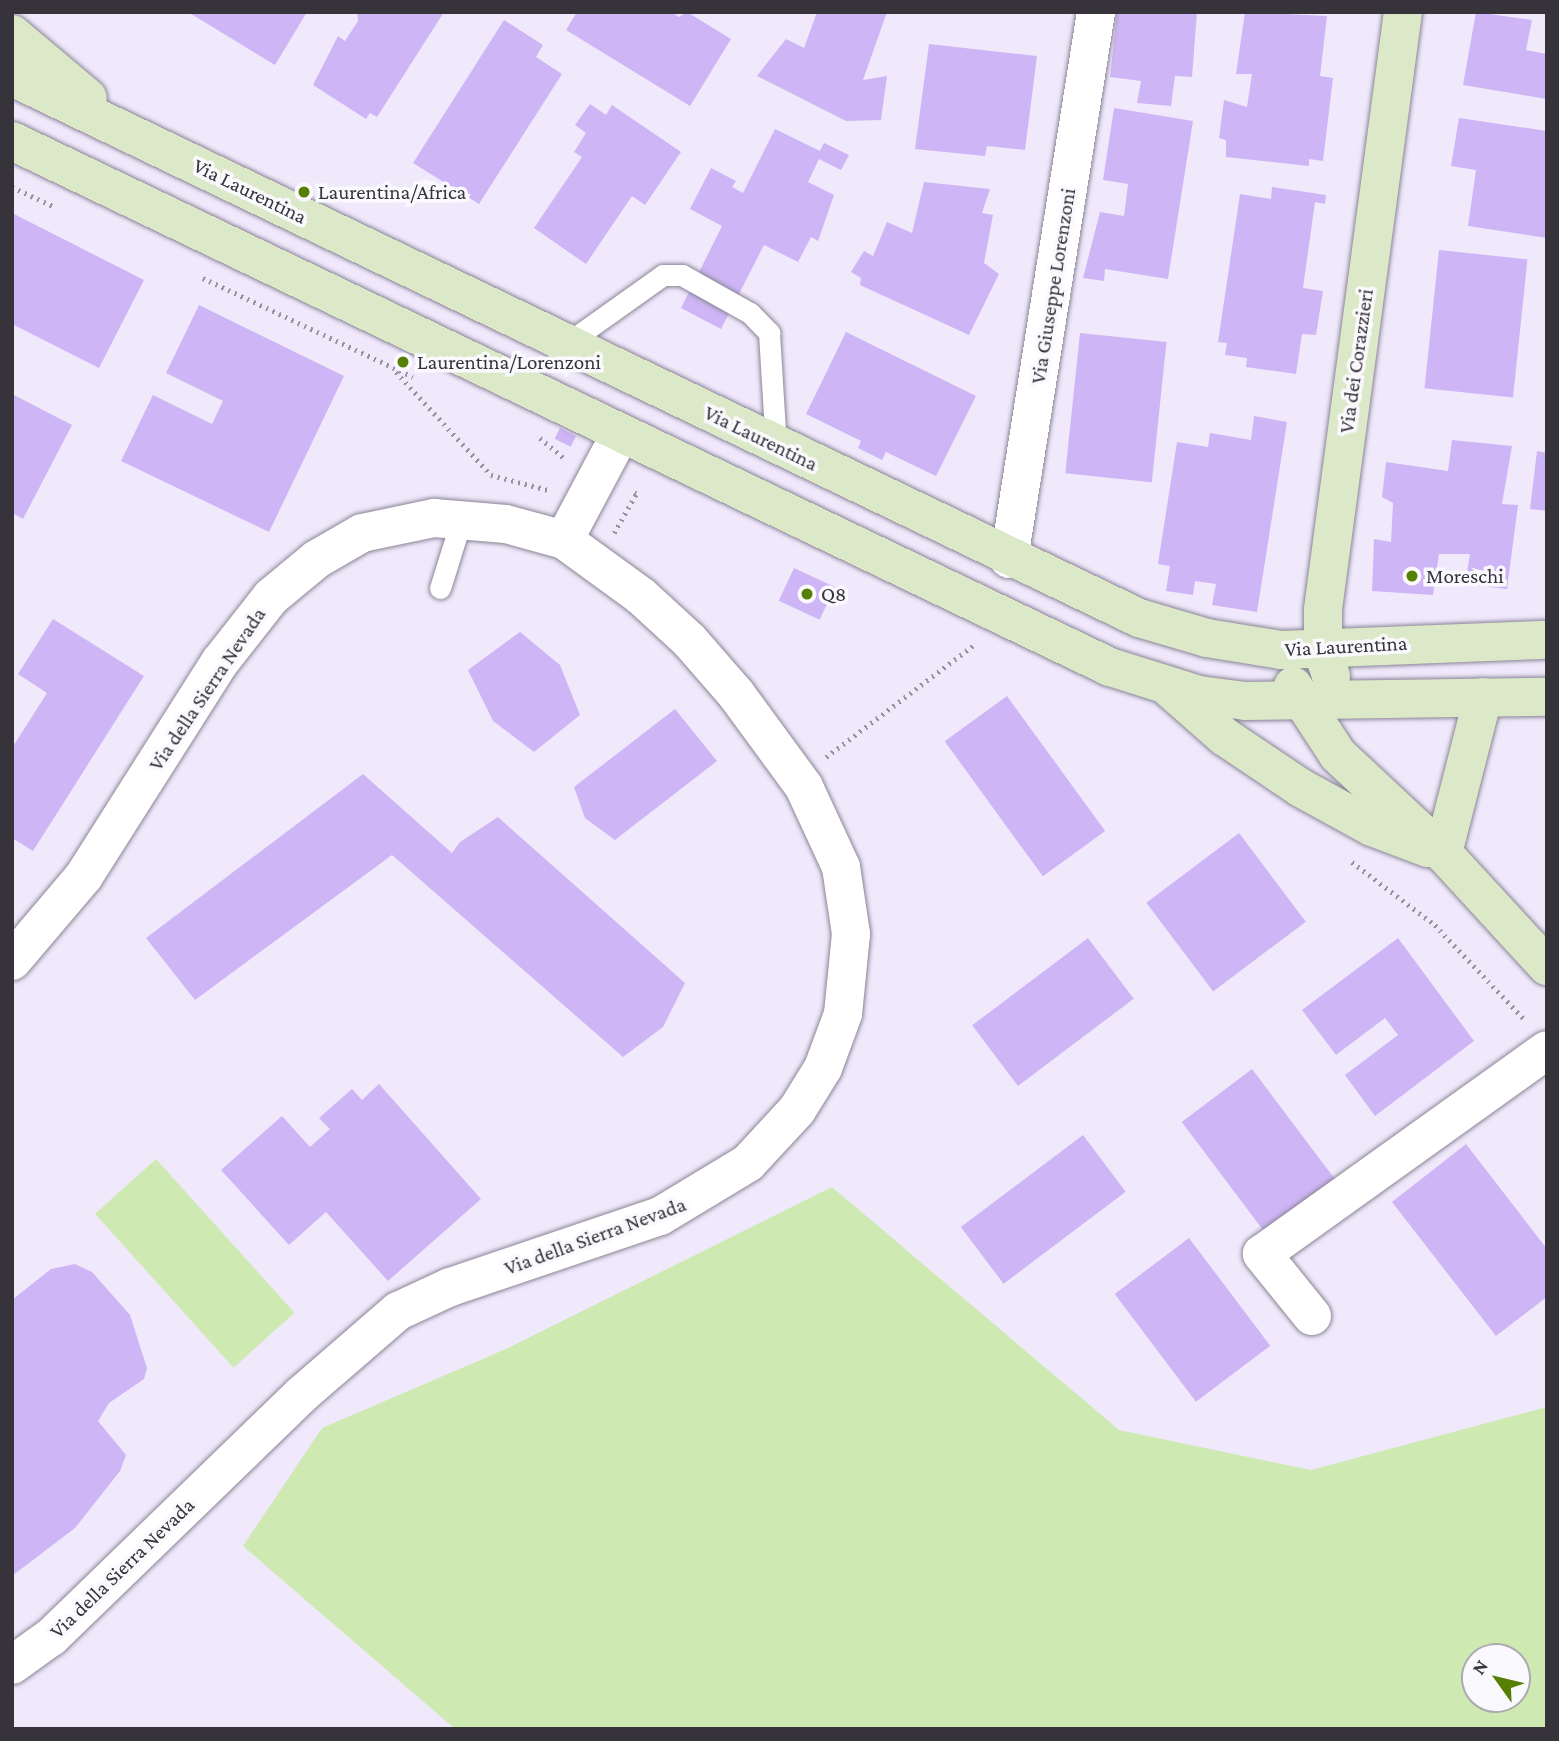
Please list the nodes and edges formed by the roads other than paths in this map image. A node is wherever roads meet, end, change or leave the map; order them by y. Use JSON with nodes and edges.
{"nodes":[{"id":1,"x":1096,"y":12,"type":"edge"},
{"id":2,"x":1404,"y":12,"type":"edge"},
{"id":3,"x":12,"y":34,"type":"edge"},
{"id":4,"x":12,"y":77,"type":"edge"},
{"id":5,"x":133,"y":135,"type":"junction"},
{"id":6,"x":12,"y":141,"type":"edge"},
{"id":7,"x":566,"y":344,"type":"junction"},
{"id":8,"x":621,"y":433,"type":"junction"},
{"id":9,"x":776,"y":446,"type":"junction"},
{"id":10,"x":462,"y":518,"type":"junction"},
{"id":11,"x":564,"y":540,"type":"junction"},
{"id":12,"x":1009,"y":559,"type":"junction"},
{"id":13,"x":440,"y":588,"type":"dead end"},
{"id":14,"x":1547,"y":640,"type":"edge"},
{"id":15,"x":1269,"y":649,"type":"junction"},
{"id":16,"x":1323,"y":651,"type":"junction"},
{"id":17,"x":1167,"y":686,"type":"junction"},
{"id":18,"x":1483,"y":697,"type":"junction"},
{"id":19,"x":1547,"y":697,"type":"edge"},
{"id":20,"x":1304,"y":704,"type":"junction"},
{"id":21,"x":1350,"y":704,"type":"junction"},
{"id":22,"x":1443,"y":853,"type":"junction"},
{"id":23,"x":12,"y":961,"type":"edge"},
{"id":24,"x":1547,"y":966,"type":"edge"},
{"id":25,"x":1547,"y":1050,"type":"edge"},
{"id":26,"x":1312,"y":1316,"type":"dead end"},
{"id":27,"x":12,"y":1664,"type":"edge"}],
"edges":[{"from":1,"to":12,"type":"street","name":"Via Giuseppe Lorenzoni"},
{"from":2,"to":16,"type":"main road","name":"Via dei Corazzieri"},
{"from":3,"to":5,"type":"main road"},
{"from":4,"to":5,"type":"main road","name":"Via Laurentina"},
{"from":5,"to":7,"type":"main road","name":"Via Laurentina"},
{"from":6,"to":8,"type":"main road"},
{"from":7,"to":9,"type":"main road","name":"Via Laurentina"},
{"from":7,"to":9,"type":"lane"},
{"from":8,"to":11,"type":"street"},
{"from":8,"to":17,"type":"main road"},
{"from":9,"to":12,"type":"main road","name":"Via Laurentina"},
{"from":10,"to":11,"type":"street","name":"Via della Sierra Nevada"},
{"from":10,"to":13,"type":"lane"},
{"from":10,"to":23,"type":"street","name":"Via della Sierra Nevada"},
{"from":11,"to":27,"type":"street","name":"Via della Sierra Nevada"},
{"from":12,"to":15,"type":"main road","name":"Via Laurentina"},
{"from":14,"to":16,"type":"main road","name":"Via Laurentina"},
{"from":15,"to":16,"type":"main road","name":"Via Laurentina"},
{"from":15,"to":20,"type":"main road"},
{"from":16,"to":21,"type":"main road","name":"Via dei Corazzieri"},
{"from":17,"to":20,"type":"main road"},
{"from":17,"to":22,"type":"main road"},
{"from":18,"to":19,"type":"main road"},
{"from":18,"to":21,"type":"main road"},
{"from":18,"to":22,"type":"main road"},
{"from":20,"to":21,"type":"main road"},
{"from":20,"to":22,"type":"main road"},
{"from":22,"to":24,"type":"main road"},
{"from":25,"to":26,"type":"street"}]}
